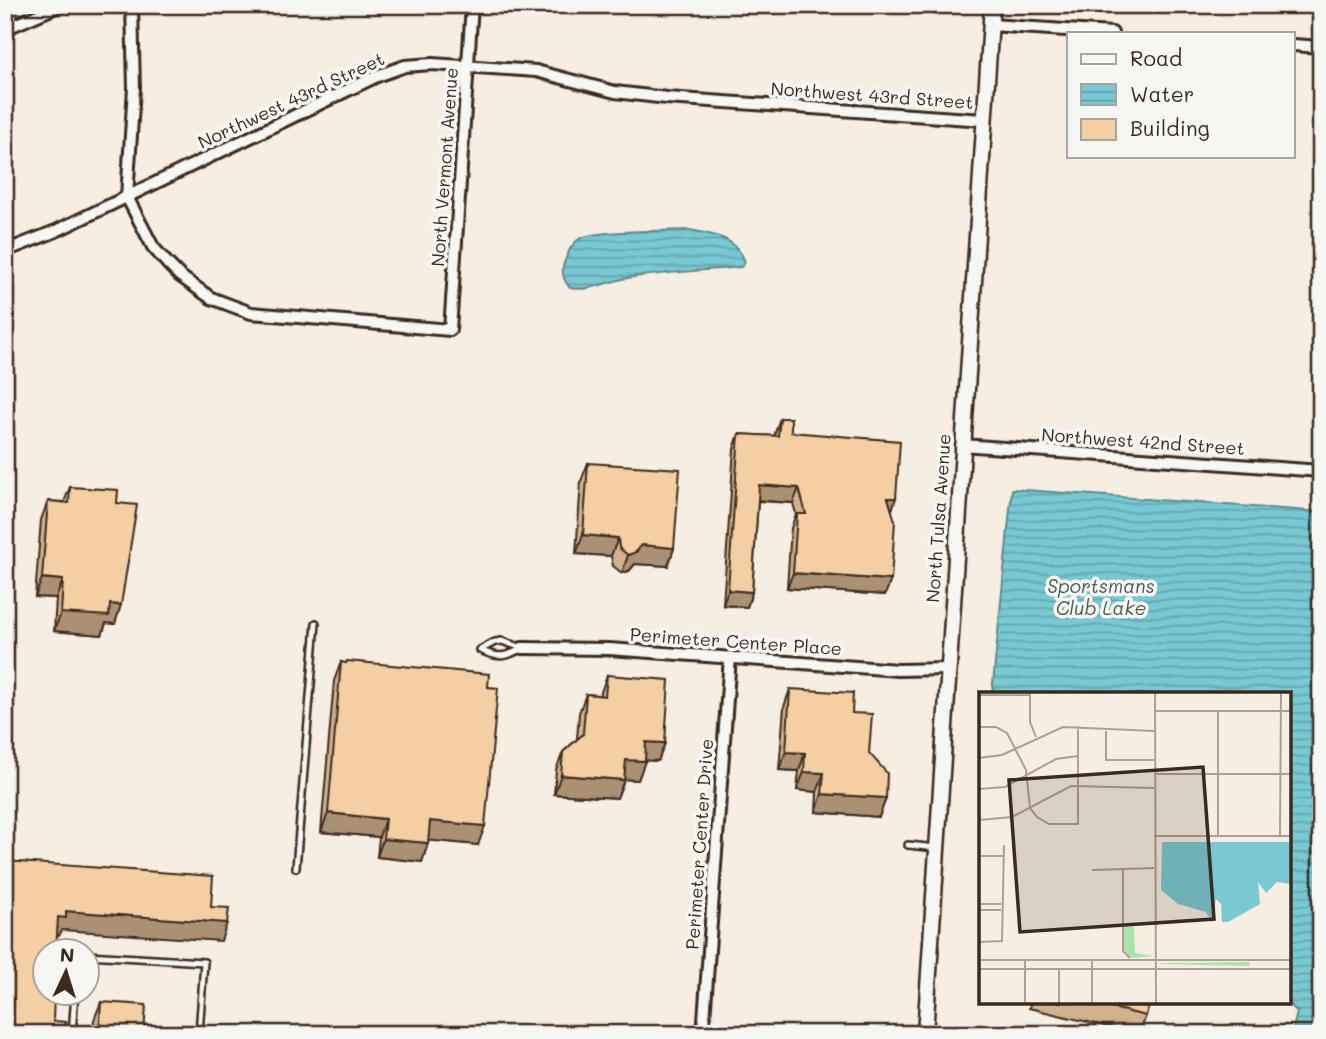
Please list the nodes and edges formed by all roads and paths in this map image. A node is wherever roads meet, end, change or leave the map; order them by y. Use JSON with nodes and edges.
{"nodes":[{"id":1,"x":61,"y":5,"type":"edge"},
{"id":2,"x":132,"y":5,"type":"edge"},
{"id":3,"x":472,"y":5,"type":"edge"},
{"id":4,"x":992,"y":5,"type":"edge"},
{"id":5,"x":990,"y":25,"type":"junction"},
{"id":6,"x":5,"y":29,"type":"edge"},
{"id":7,"x":1097,"y":32,"type":"edge"},
{"id":8,"x":1294,"y":45,"type":"edge"},
{"id":9,"x":1321,"y":47,"type":"edge"},
{"id":10,"x":468,"y":66,"type":"junction"},
{"id":11,"x":984,"y":120,"type":"junction"},
{"id":12,"x":127,"y":197,"type":"junction"},
{"id":13,"x":5,"y":250,"type":"edge"},
{"id":14,"x":962,"y":445,"type":"junction"},
{"id":15,"x":1321,"y":471,"type":"edge"},
{"id":16,"x":316,"y":623,"type":"dead end"},
{"id":17,"x":522,"y":648,"type":"junction"},
{"id":18,"x":730,"y":657,"type":"junction"},
{"id":19,"x":947,"y":669,"type":"junction"},
{"id":20,"x":908,"y":845,"type":"dead end"},
{"id":21,"x":937,"y":848,"type":"junction"},
{"id":22,"x":296,"y":868,"type":"dead end"},
{"id":23,"x":102,"y":956,"type":"edge"},
{"id":24,"x":74,"y":1007,"type":"edge"},
{"id":25,"x":72,"y":1034,"type":"edge"},
{"id":26,"x":199,"y":1034,"type":"edge"},
{"id":27,"x":703,"y":1034,"type":"edge"},
{"id":28,"x":925,"y":1034,"type":"edge"}],
"edges":[{"from":1,"to":6,"type":"street"},
{"from":2,"to":12,"type":"street"},
{"from":3,"to":10,"type":"street","name":"North Vermont Avenue"},
{"from":4,"to":5,"type":"street","name":"North Tulsa Avenue"},
{"from":5,"to":7,"type":"street"},
{"from":5,"to":11,"type":"street","name":"North Tulsa Avenue"},
{"from":8,"to":9,"type":"street"},
{"from":10,"to":11,"type":"street","name":"Northwest 43rd Street"},
{"from":10,"to":12,"type":"street","name":"Northwest 43rd Street"},
{"from":10,"to":12,"type":"street","name":"North Vermont Avenue"},
{"from":11,"to":14,"type":"street","name":"North Tulsa Avenue"},
{"from":12,"to":13,"type":"street","name":"Northwest 43rd Street"},
{"from":14,"to":15,"type":"street","name":"Northwest 42nd Street"},
{"from":14,"to":19,"type":"street","name":"North Tulsa Avenue"},
{"from":16,"to":22,"type":"lane"},
{"from":17,"to":17,"type":"lane"},
{"from":17,"to":18,"type":"street","name":"Perimeter Center Place"},
{"from":18,"to":19,"type":"street","name":"Perimeter Center Place"},
{"from":18,"to":27,"type":"street","name":"Perimeter Center Drive"},
{"from":19,"to":21,"type":"street","name":"North Tulsa Avenue"},
{"from":20,"to":21,"type":"lane"},
{"from":21,"to":28,"type":"street","name":"North Tulsa Avenue"},
{"from":23,"to":26,"type":"lane"},
{"from":24,"to":25,"type":"lane"}]}
